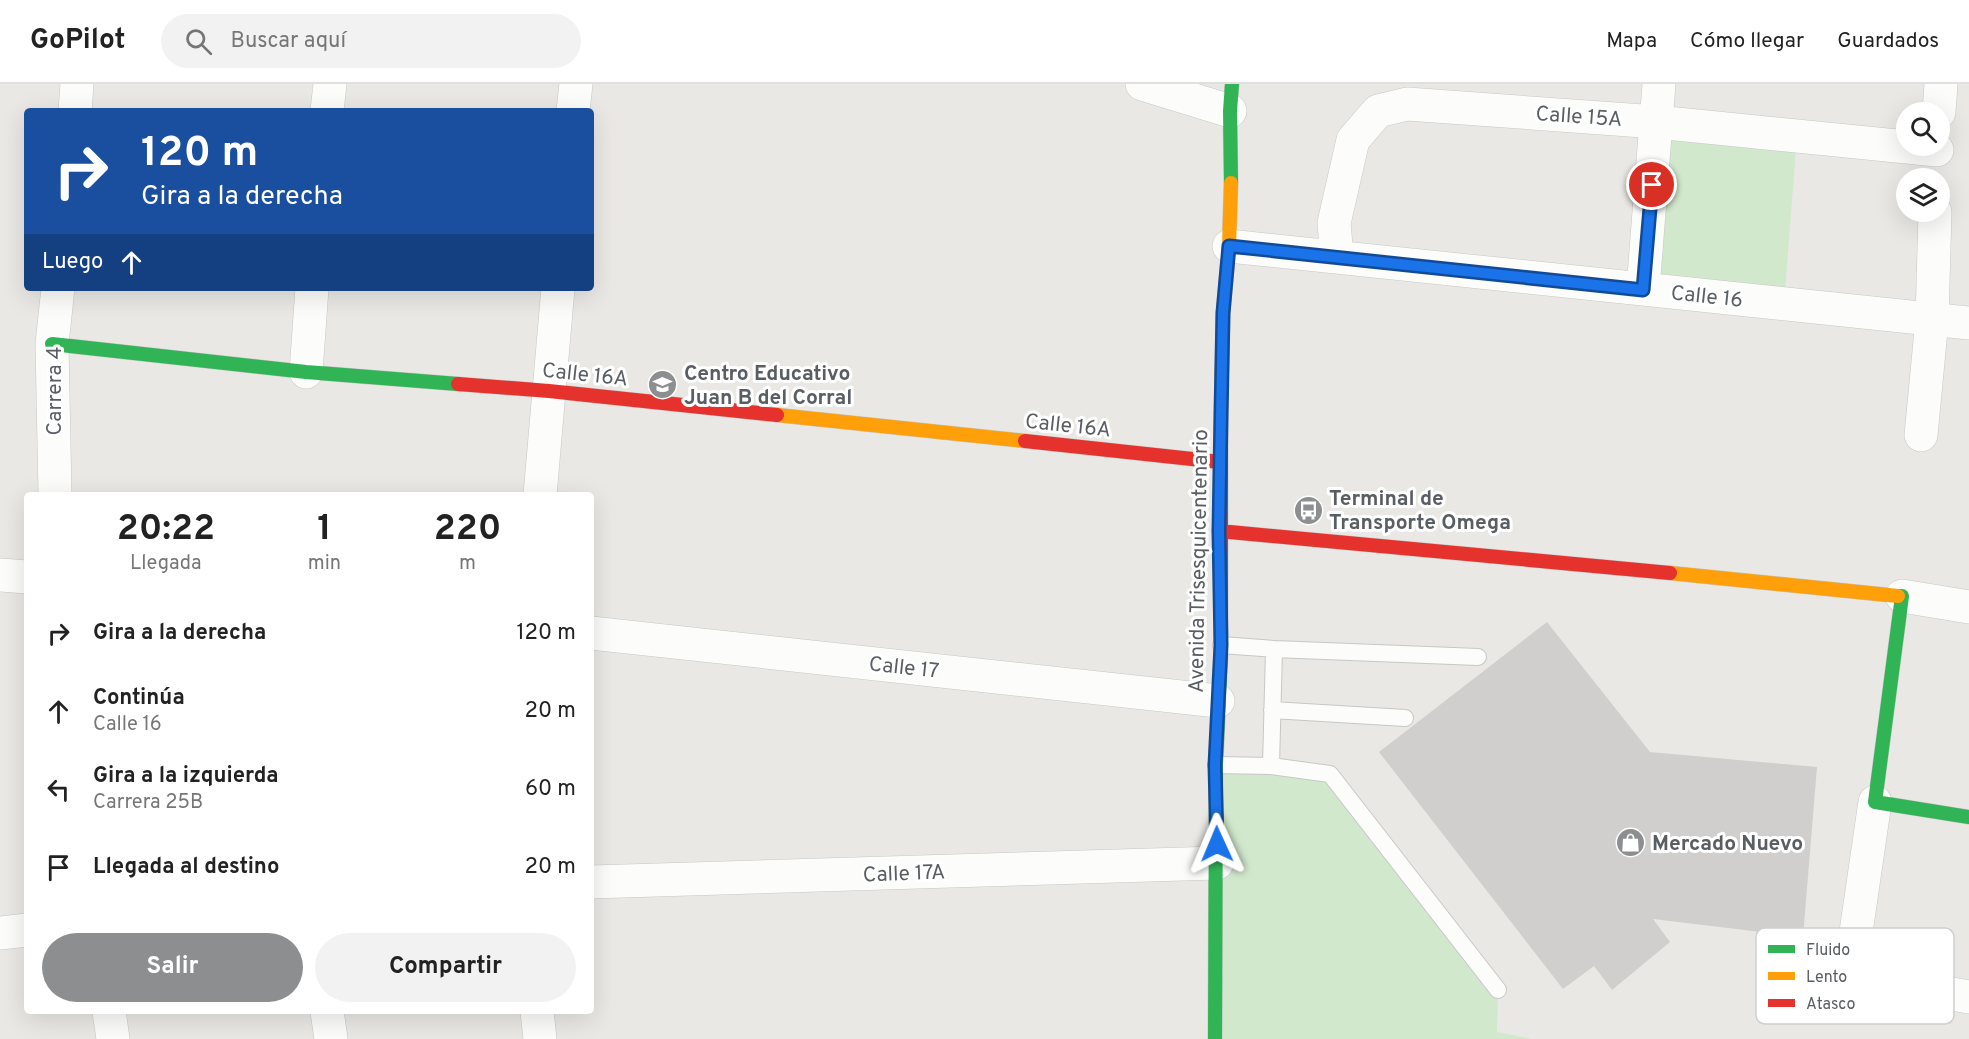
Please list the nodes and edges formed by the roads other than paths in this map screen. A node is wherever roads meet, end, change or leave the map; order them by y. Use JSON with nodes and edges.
{"nodes":[{"id":1,"x":77,"y":84,"type":"edge"},
{"id":2,"x":330,"y":84,"type":"edge"},
{"id":3,"x":576,"y":84,"type":"edge"},
{"id":4,"x":1142,"y":84,"type":"edge"},
{"id":5,"x":1659,"y":84,"type":"edge"},
{"id":6,"x":1941,"y":84,"type":"edge"},
{"id":7,"x":1231,"y":98,"type":"edge"},
{"id":8,"x":1940,"y":102,"type":"edge"},
{"id":9,"x":75,"y":108,"type":"edge"},
{"id":10,"x":327,"y":108,"type":"edge"},
{"id":11,"x":573,"y":108,"type":"edge"},
{"id":12,"x":1657,"y":122,"type":"junction"},
{"id":13,"x":1937,"y":158,"type":"edge"},
{"id":14,"x":1935,"y":222,"type":"edge"},
{"id":15,"x":1229,"y":246,"type":"junction"},
{"id":16,"x":1337,"y":257,"type":"junction"},
{"id":17,"x":1643,"y":290,"type":"junction"},
{"id":18,"x":58,"y":291,"type":"edge"},
{"id":19,"x":312,"y":291,"type":"edge"},
{"id":20,"x":558,"y":291,"type":"edge"},
{"id":21,"x":1932,"y":320,"type":"junction"},
{"id":22,"x":1969,"y":324,"type":"edge"},
{"id":23,"x":52,"y":344,"type":"junction"},
{"id":24,"x":306,"y":372,"type":"junction"},
{"id":25,"x":549,"y":391,"type":"junction"},
{"id":26,"x":1921,"y":435,"type":"dead end"},
{"id":27,"x":1220,"y":462,"type":"junction"},
{"id":28,"x":55,"y":492,"type":"edge"},
{"id":29,"x":540,"y":492,"type":"edge"},
{"id":30,"x":1219,"y":531,"type":"junction"},
{"id":31,"x":0,"y":575,"type":"edge"},
{"id":32,"x":24,"y":577,"type":"edge"},
{"id":33,"x":1902,"y":596,"type":"junction"},
{"id":34,"x":1969,"y":608,"type":"edge"},
{"id":35,"x":594,"y":633,"type":"edge"},
{"id":36,"x":1221,"y":645,"type":"junction"},
{"id":37,"x":1274,"y":649,"type":"junction"},
{"id":38,"x":1478,"y":657,"type":"dead end"},
{"id":39,"x":1218,"y":701,"type":"junction"},
{"id":40,"x":1272,"y":710,"type":"junction"},
{"id":41,"x":1405,"y":718,"type":"dead end"},
{"id":42,"x":1215,"y":765,"type":"junction"},
{"id":43,"x":1271,"y":766,"type":"junction"},
{"id":44,"x":1875,"y":802,"type":"junction"},
{"id":45,"x":1969,"y":817,"type":"edge"},
{"id":46,"x":1217,"y":864,"type":"junction"},
{"id":47,"x":594,"y":882,"type":"edge"},
{"id":48,"x":1857,"y":928,"type":"edge"},
{"id":49,"x":24,"y":930,"type":"edge"},
{"id":50,"x":0,"y":933,"type":"edge"},
{"id":51,"x":1498,"y":990,"type":"dead end"},
{"id":52,"x":1954,"y":994,"type":"edge"},
{"id":53,"x":1969,"y":997,"type":"edge"},
{"id":54,"x":109,"y":1014,"type":"edge"},
{"id":55,"x":327,"y":1014,"type":"edge"},
{"id":56,"x":537,"y":1014,"type":"edge"},
{"id":57,"x":113,"y":1039,"type":"edge"},
{"id":58,"x":331,"y":1039,"type":"edge"},
{"id":59,"x":540,"y":1039,"type":"edge"},
{"id":60,"x":1215,"y":1039,"type":"edge"}],
"edges":[{"from":1,"to":9,"type":"street"},
{"from":2,"to":10,"type":"street"},
{"from":3,"to":11,"type":"street"},
{"from":4,"to":7,"type":"street"},
{"from":5,"to":12,"type":"street"},
{"from":6,"to":8,"type":"street"},
{"from":7,"to":15,"type":"main road","name":"Avenida Trisesquicentenario"},
{"from":12,"to":13,"type":"street","name":"Calle 15A"},
{"from":12,"to":16,"type":"street","name":"Calle 15A"},
{"from":12,"to":17,"type":"street"},
{"from":14,"to":21,"type":"street"},
{"from":15,"to":16,"type":"street","name":"Calle 16"},
{"from":15,"to":27,"type":"main road","name":"Avenida Trisesquicentenario"},
{"from":16,"to":17,"type":"street","name":"Calle 16"},
{"from":17,"to":21,"type":"street","name":"Calle 16"},
{"from":18,"to":23,"type":"street","name":"Carrera 4"},
{"from":19,"to":24,"type":"street"},
{"from":20,"to":25,"type":"street"},
{"from":21,"to":22,"type":"street","name":"Calle 16"},
{"from":21,"to":26,"type":"street"},
{"from":23,"to":24,"type":"main road","name":"Calle 16A"},
{"from":23,"to":28,"type":"street","name":"Carrera 4"},
{"from":24,"to":25,"type":"main road","name":"Calle 16A"},
{"from":25,"to":27,"type":"main road","name":"Calle 16A"},
{"from":25,"to":29,"type":"street"},
{"from":27,"to":30,"type":"main road","name":"Avenida Trisesquicentenario"},
{"from":30,"to":33,"type":"main road"},
{"from":30,"to":36,"type":"main road","name":"Avenida Trisesquicentenario"},
{"from":31,"to":32,"type":"street"},
{"from":33,"to":34,"type":"street"},
{"from":33,"to":44,"type":"main road"},
{"from":35,"to":39,"type":"street","name":"Calle 17"},
{"from":36,"to":37,"type":"lane"},
{"from":36,"to":39,"type":"main road","name":"Avenida Trisesquicentenario"},
{"from":37,"to":38,"type":"lane"},
{"from":37,"to":40,"type":"lane"},
{"from":39,"to":42,"type":"main road","name":"Avenida Trisesquicentenario"},
{"from":40,"to":41,"type":"lane"},
{"from":40,"to":43,"type":"lane"},
{"from":42,"to":43,"type":"lane"},
{"from":42,"to":46,"type":"main road","name":"Avenida Trisesquicentenario"},
{"from":43,"to":51,"type":"lane"},
{"from":44,"to":45,"type":"main road"},
{"from":44,"to":48,"type":"street"},
{"from":46,"to":47,"type":"street","name":"Calle 17A"},
{"from":46,"to":60,"type":"main road","name":"Avenida Trisesquicentenario"},
{"from":49,"to":50,"type":"street"},
{"from":52,"to":53,"type":"street"},
{"from":54,"to":57,"type":"street"},
{"from":55,"to":58,"type":"street"},
{"from":56,"to":59,"type":"street"}]}
